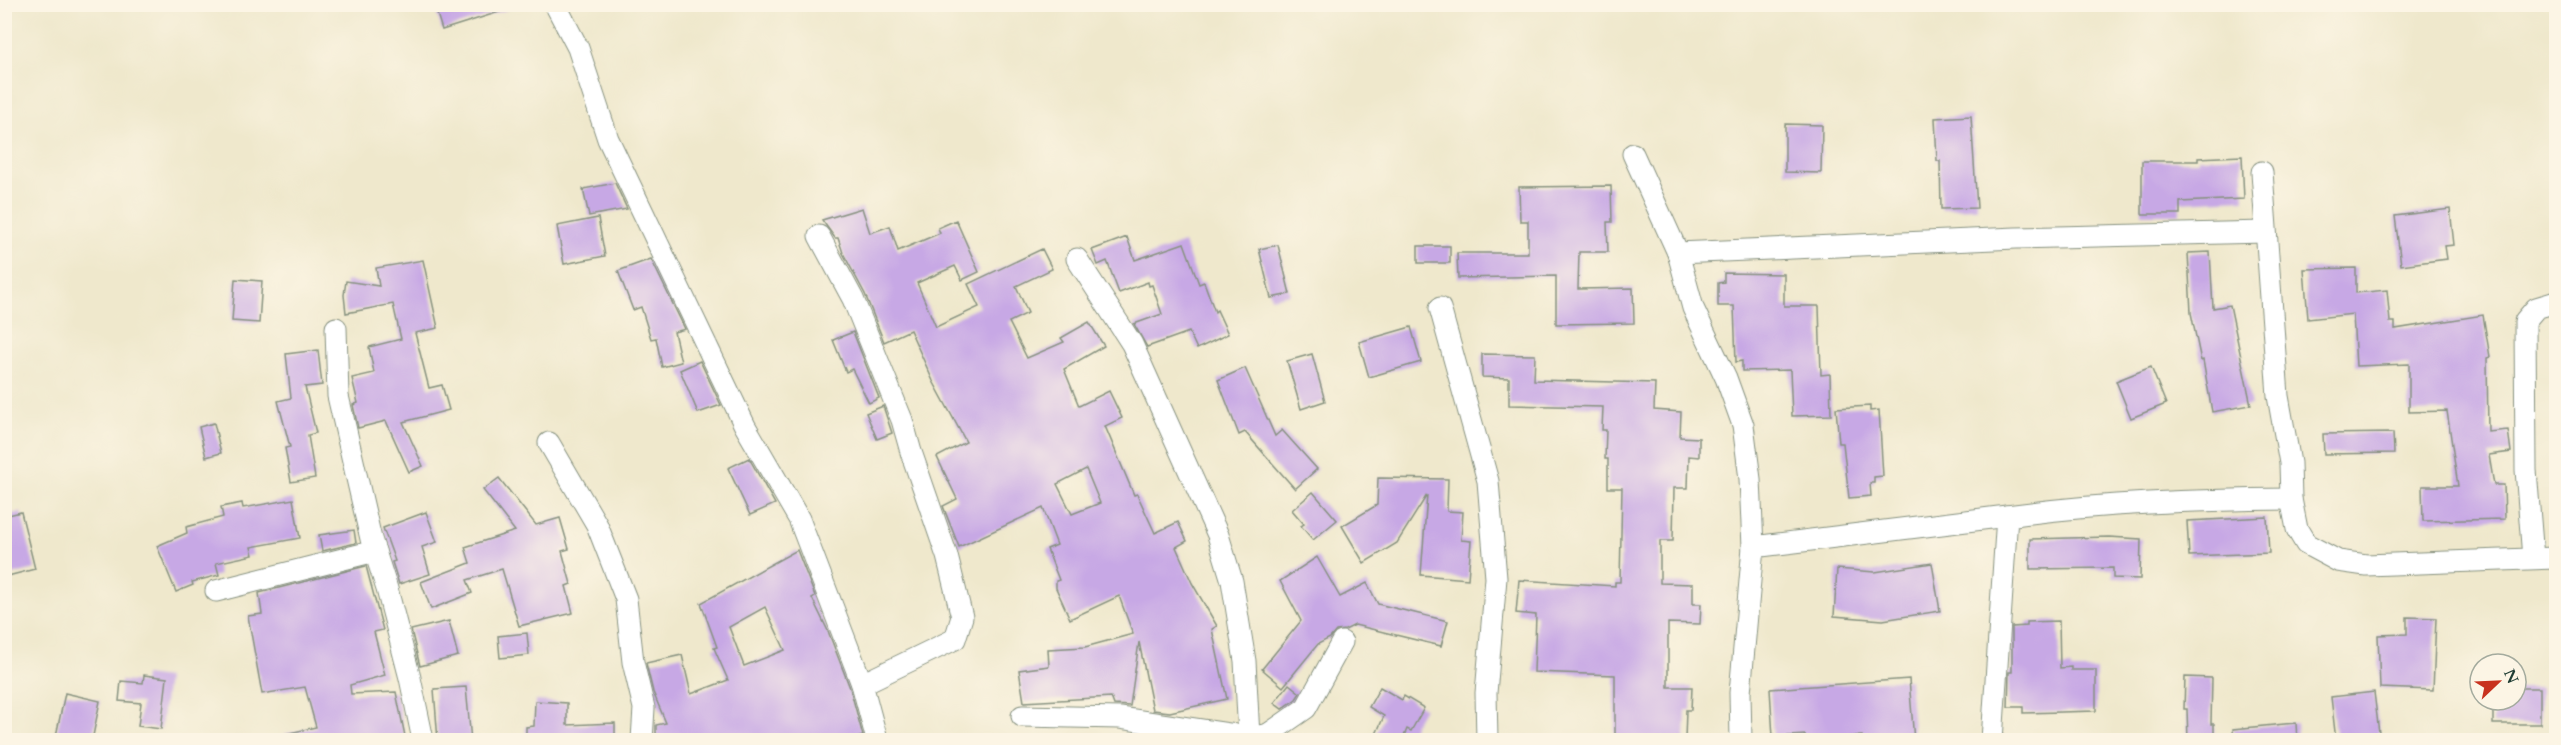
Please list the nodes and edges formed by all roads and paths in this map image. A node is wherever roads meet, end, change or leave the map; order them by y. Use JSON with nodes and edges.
{"nodes":[{"id":1,"x":555,"y":4,"type":"edge"},
{"id":2,"x":1633,"y":154,"type":"dead end"},
{"id":3,"x":2262,"y":172,"type":"dead end"},
{"id":4,"x":2265,"y":232,"type":"junction"},
{"id":5,"x":819,"y":236,"type":"dead end"},
{"id":6,"x":1678,"y":253,"type":"junction"},
{"id":7,"x":1077,"y":259,"type":"dead end"},
{"id":8,"x":2556,"y":302,"type":"edge"},
{"id":9,"x":1440,"y":308,"type":"dead end"},
{"id":10,"x":336,"y":328,"type":"dead end"},
{"id":11,"x":549,"y":442,"type":"dead end"},
{"id":12,"x":2291,"y":500,"type":"junction"},
{"id":13,"x":2007,"y":516,"type":"junction"},
{"id":14,"x":1753,"y":547,"type":"junction"},
{"id":15,"x":375,"y":551,"type":"junction"},
{"id":16,"x":2533,"y":558,"type":"junction"},
{"id":17,"x":2556,"y":558,"type":"edge"},
{"id":18,"x":216,"y":591,"type":"dead end"},
{"id":19,"x":1342,"y":642,"type":"dead end"},
{"id":20,"x":862,"y":684,"type":"junction"},
{"id":21,"x":1022,"y":716,"type":"dead end"},
{"id":22,"x":1260,"y":737,"type":"edge"},
{"id":23,"x":423,"y":741,"type":"edge"},
{"id":24,"x":642,"y":741,"type":"edge"},
{"id":25,"x":877,"y":741,"type":"edge"},
{"id":26,"x":1487,"y":741,"type":"edge"},
{"id":27,"x":1740,"y":741,"type":"edge"},
{"id":28,"x":1992,"y":741,"type":"edge"}],
"edges":[{"from":1,"to":20,"type":"street"},
{"from":2,"to":6,"type":"street"},
{"from":3,"to":4,"type":"street"},
{"from":4,"to":6,"type":"street"},
{"from":4,"to":12,"type":"street"},
{"from":5,"to":20,"type":"street"},
{"from":6,"to":14,"type":"street"},
{"from":7,"to":22,"type":"street"},
{"from":8,"to":16,"type":"street"},
{"from":9,"to":26,"type":"street"},
{"from":10,"to":15,"type":"street"},
{"from":11,"to":24,"type":"street"},
{"from":12,"to":13,"type":"street"},
{"from":12,"to":16,"type":"street"},
{"from":13,"to":14,"type":"street"},
{"from":13,"to":28,"type":"street"},
{"from":14,"to":27,"type":"street"},
{"from":15,"to":18,"type":"street"},
{"from":15,"to":23,"type":"street"},
{"from":16,"to":17,"type":"street"},
{"from":19,"to":22,"type":"street"},
{"from":20,"to":25,"type":"street"},
{"from":21,"to":22,"type":"street"}]}
